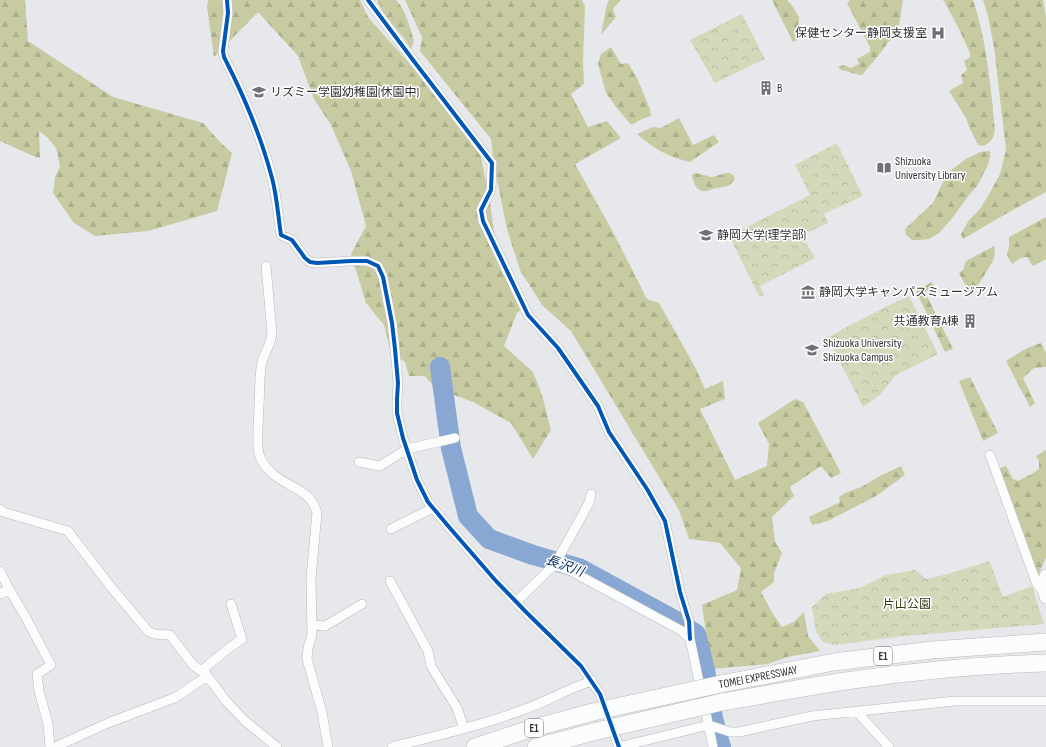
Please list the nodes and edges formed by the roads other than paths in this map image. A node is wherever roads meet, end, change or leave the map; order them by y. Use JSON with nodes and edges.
{"nodes":[{"id":1,"x":227,"y":0,"type":"edge"},
{"id":2,"x":368,"y":0,"type":"edge"},
{"id":3,"x":266,"y":266,"type":"dead end"},
{"id":4,"x":451,"y":439,"type":"dead end"},
{"id":5,"x":406,"y":448,"type":"junction"},
{"id":6,"x":990,"y":455,"type":"dead end"},
{"id":7,"x":359,"y":462,"type":"dead end"},
{"id":8,"x":591,"y":494,"type":"dead end"},
{"id":9,"x":433,"y":508,"type":"junction"},
{"id":10,"x":0,"y":509,"type":"edge"},
{"id":11,"x":391,"y":529,"type":"dead end"},
{"id":12,"x":556,"y":562,"type":"junction"},
{"id":13,"x":0,"y":571,"type":"edge"},
{"id":14,"x":1046,"y":576,"type":"edge"},
{"id":15,"x":390,"y":581,"type":"dead end"},
{"id":16,"x":9,"y":589,"type":"junction"},
{"id":17,"x":0,"y":594,"type":"edge"},
{"id":18,"x":1046,"y":596,"type":"edge"},
{"id":19,"x":516,"y":602,"type":"junction"},
{"id":20,"x":231,"y":604,"type":"dead end"},
{"id":21,"x":362,"y":604,"type":"dead end"},
{"id":22,"x":312,"y":625,"type":"junction"},
{"id":23,"x":690,"y":639,"type":"junction"},
{"id":24,"x":1046,"y":642,"type":"edge"},
{"id":25,"x":1046,"y":663,"type":"edge"},
{"id":26,"x":204,"y":673,"type":"junction"},
{"id":27,"x":592,"y":681,"type":"junction"},
{"id":28,"x":1046,"y":701,"type":"edge"},
{"id":29,"x":857,"y":712,"type":"junction"},
{"id":30,"x":709,"y":726,"type":"junction"},
{"id":31,"x":464,"y":728,"type":"junction"},
{"id":32,"x":50,"y":747,"type":"edge"},
{"id":33,"x":54,"y":747,"type":"edge"},
{"id":34,"x":277,"y":747,"type":"edge"},
{"id":35,"x":328,"y":747,"type":"edge"},
{"id":36,"x":392,"y":747,"type":"edge"},
{"id":37,"x":476,"y":747,"type":"edge"},
{"id":38,"x":536,"y":747,"type":"edge"},
{"id":39,"x":619,"y":747,"type":"edge"},
{"id":40,"x":714,"y":747,"type":"edge"},
{"id":41,"x":889,"y":747,"type":"edge"}],
"edges":[{"from":1,"to":5,"type":"street"},
{"from":2,"to":23,"type":"street"},
{"from":3,"to":22,"type":"street"},
{"from":4,"to":5,"type":"street"},
{"from":5,"to":7,"type":"street"},
{"from":5,"to":9,"type":"street"},
{"from":6,"to":18,"type":"street"},
{"from":8,"to":12,"type":"street"},
{"from":9,"to":11,"type":"street"},
{"from":9,"to":19,"type":"street"},
{"from":10,"to":26,"type":"street"},
{"from":12,"to":19,"type":"street"},
{"from":12,"to":23,"type":"street"},
{"from":13,"to":16,"type":"street"},
{"from":14,"to":18,"type":"street"},
{"from":15,"to":31,"type":"street"},
{"from":16,"to":17,"type":"street"},
{"from":16,"to":32,"type":"street"},
{"from":19,"to":27,"type":"street"},
{"from":20,"to":26,"type":"street"},
{"from":21,"to":22,"type":"street"},
{"from":22,"to":35,"type":"street"},
{"from":23,"to":30,"type":"street"},
{"from":24,"to":37,"type":"highway","name":"TOMEI EXPRESSWAY","number":"E1","bridge":true},
{"from":25,"to":38,"type":"highway","name":"TOMEI EXPRESSWAY","number":"E1","bridge":true},
{"from":26,"to":33,"type":"street"},
{"from":26,"to":34,"type":"street"},
{"from":27,"to":31,"type":"street"},
{"from":27,"to":39,"type":"street"},
{"from":28,"to":29,"type":"street"},
{"from":29,"to":30,"type":"street"},
{"from":29,"to":41,"type":"street"},
{"from":30,"to":39,"type":"street"},
{"from":30,"to":40,"type":"street"},
{"from":31,"to":36,"type":"street"}]}
